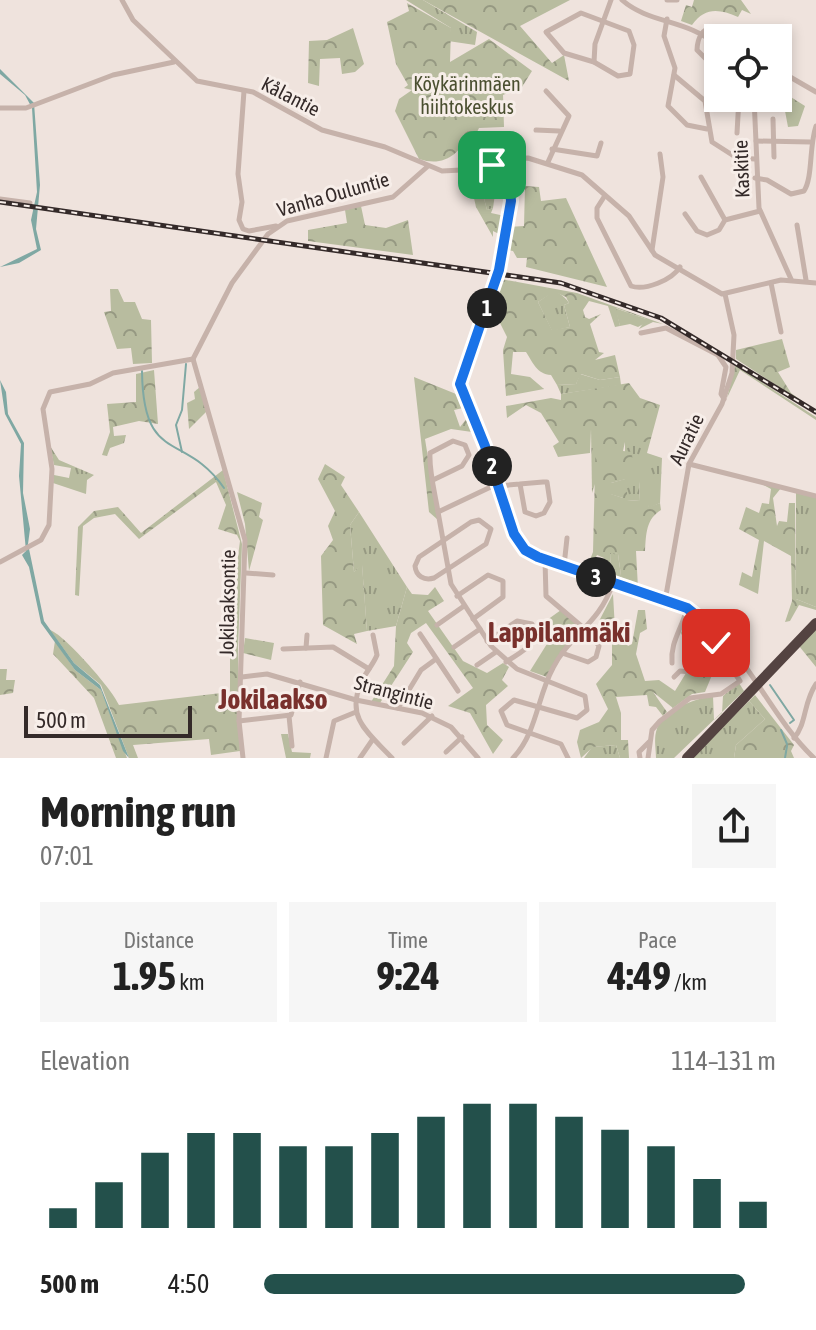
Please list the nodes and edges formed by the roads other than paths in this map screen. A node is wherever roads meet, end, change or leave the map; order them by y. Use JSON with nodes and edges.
{"nodes":[{"id":1,"x":122,"y":0,"type":"edge"},
{"id":2,"x":611,"y":0,"type":"edge"},
{"id":3,"x":622,"y":0,"type":"edge"},
{"id":4,"x":667,"y":0,"type":"edge"},
{"id":5,"x":677,"y":0,"type":"edge"},
{"id":6,"x":604,"y":19,"type":"junction"},
{"id":7,"x":667,"y":19,"type":"junction"},
{"id":8,"x":704,"y":35,"type":"joint"},
{"id":9,"x":704,"y":56,"type":"edge"},
{"id":10,"x":175,"y":62,"type":"junction"},
{"id":11,"x":594,"y":62,"type":"junction"},
{"id":12,"x":674,"y":75,"type":"junction"},
{"id":13,"x":792,"y":78,"type":"edge"},
{"id":14,"x":244,"y":91,"type":"junction"},
{"id":15,"x":546,"y":91,"type":"dead end"},
{"id":16,"x":816,"y":92,"type":"edge"},
{"id":17,"x":0,"y":108,"type":"edge"},
{"id":18,"x":738,"y":112,"type":"edge"},
{"id":19,"x":755,"y":112,"type":"edge"},
{"id":20,"x":773,"y":119,"type":"dead end"},
{"id":21,"x":816,"y":126,"type":"edge"},
{"id":22,"x":707,"y":129,"type":"junction"},
{"id":23,"x":536,"y":130,"type":"dead end"},
{"id":24,"x":559,"y":131,"type":"junction"},
{"id":25,"x":737,"y":133,"type":"dead end"},
{"id":26,"x":481,"y":136,"type":"dead end"},
{"id":27,"x":756,"y":141,"type":"junction"},
{"id":28,"x":775,"y":141,"type":"junction"},
{"id":29,"x":810,"y":142,"type":"junction"},
{"id":30,"x":601,"y":143,"type":"dead end"},
{"id":31,"x":552,"y":149,"type":"junction"},
{"id":32,"x":660,"y":154,"type":"dead end"},
{"id":33,"x":774,"y":157,"type":"dead end"},
{"id":34,"x":507,"y":159,"type":"junction"},
{"id":35,"x":755,"y":159,"type":"junction"},
{"id":36,"x":548,"y":162,"type":"junction"},
{"id":37,"x":492,"y":165,"type":"junction"},
{"id":38,"x":427,"y":167,"type":"junction"},
{"id":39,"x":701,"y":177,"type":"dead end"},
{"id":40,"x":755,"y":178,"type":"junction"},
{"id":41,"x":604,"y":197,"type":"junction"},
{"id":42,"x":0,"y":199,"type":"edge"},
{"id":43,"x":30,"y":203,"type":"dead end"},
{"id":44,"x":760,"y":211,"type":"junction"},
{"id":45,"x":685,"y":214,"type":"dead end"},
{"id":46,"x":725,"y":220,"type":"junction"},
{"id":47,"x":797,"y":225,"type":"dead end"},
{"id":48,"x":276,"y":226,"type":"junction"},
{"id":49,"x":652,"y":250,"type":"junction"},
{"id":50,"x":680,"y":267,"type":"junction"},
{"id":51,"x":791,"y":279,"type":"junction"},
{"id":52,"x":806,"y":280,"type":"junction"},
{"id":53,"x":771,"y":283,"type":"junction"},
{"id":54,"x":816,"y":283,"type":"edge"},
{"id":55,"x":725,"y":294,"type":"junction"},
{"id":56,"x":781,"y":332,"type":"dead end"},
{"id":57,"x":641,"y":333,"type":"dead end"},
{"id":58,"x":193,"y":359,"type":"junction"},
{"id":59,"x":724,"y":399,"type":"junction"},
{"id":60,"x":689,"y":464,"type":"junction"},
{"id":61,"x":433,"y":480,"type":"junction"},
{"id":62,"x":520,"y":484,"type":"junction"},
{"id":63,"x":498,"y":485,"type":"junction"},
{"id":64,"x":816,"y":496,"type":"edge"},
{"id":65,"x":438,"y":512,"type":"junction"},
{"id":66,"x":567,"y":538,"type":"dead end"},
{"id":67,"x":443,"y":541,"type":"junction"},
{"id":68,"x":545,"y":560,"type":"junction"},
{"id":69,"x":0,"y":562,"type":"edge"},
{"id":70,"x":564,"y":566,"type":"junction"},
{"id":71,"x":447,"y":570,"type":"junction"},
{"id":72,"x":246,"y":573,"type":"junction"},
{"id":73,"x":273,"y":575,"type":"dead end"},
{"id":74,"x":613,"y":583,"type":"junction"},
{"id":75,"x":457,"y":596,"type":"junction"},
{"id":76,"x":665,"y":601,"type":"junction"},
{"id":77,"x":464,"y":606,"type":"junction"},
{"id":78,"x":687,"y":608,"type":"junction"},
{"id":79,"x":473,"y":619,"type":"junction"},
{"id":80,"x":816,"y":623,"type":"edge"},
{"id":81,"x":437,"y":625,"type":"dead end"},
{"id":82,"x":480,"y":629,"type":"junction"},
{"id":83,"x":586,"y":630,"type":"junction"},
{"id":84,"x":420,"y":634,"type":"dead end"},
{"id":85,"x":307,"y":635,"type":"dead end"},
{"id":86,"x":373,"y":635,"type":"dead end"},
{"id":87,"x":723,"y":637,"type":"junction"},
{"id":88,"x":487,"y":641,"type":"junction"},
{"id":89,"x":454,"y":647,"type":"dead end"},
{"id":90,"x":306,"y":648,"type":"junction"},
{"id":91,"x":283,"y":649,"type":"dead end"},
{"id":92,"x":496,"y":652,"type":"junction"},
{"id":93,"x":562,"y":653,"type":"junction"},
{"id":94,"x":436,"y":659,"type":"junction"},
{"id":95,"x":506,"y":662,"type":"junction"},
{"id":96,"x":672,"y":663,"type":"dead end"},
{"id":97,"x":477,"y":665,"type":"dead end"},
{"id":98,"x":729,"y":666,"type":"junction"},
{"id":99,"x":369,"y":669,"type":"junction"},
{"id":100,"x":242,"y":677,"type":"junction"},
{"id":101,"x":674,"y":677,"type":"dead end"},
{"id":102,"x":548,"y":681,"type":"junction"},
{"id":103,"x":300,"y":682,"type":"junction"},
{"id":104,"x":816,"y":684,"type":"edge"},
{"id":105,"x":458,"y":691,"type":"dead end"},
{"id":106,"x":356,"y":700,"type":"junction"},
{"id":107,"x":539,"y":707,"type":"junction"},
{"id":108,"x":398,"y":708,"type":"junction"},
{"id":109,"x":356,"y":712,"type":"junction"},
{"id":110,"x":289,"y":716,"type":"junction"},
{"id":111,"x":432,"y":716,"type":"junction"},
{"id":112,"x":239,"y":721,"type":"junction"},
{"id":113,"x":530,"y":733,"type":"junction"},
{"id":114,"x":462,"y":737,"type":"junction"},
{"id":115,"x":794,"y":738,"type":"junction"},
{"id":116,"x":373,"y":739,"type":"junction"},
{"id":117,"x":650,"y":741,"type":"junction"},
{"id":118,"x":404,"y":743,"type":"dead end"},
{"id":119,"x":292,"y":746,"type":"dead end"},
{"id":120,"x":446,"y":752,"type":"dead end"},
{"id":121,"x":516,"y":757,"type":"edge"},
{"id":122,"x":812,"y":757,"type":"edge"},
{"id":123,"x":243,"y":758,"type":"edge"},
{"id":124,"x":326,"y":758,"type":"edge"},
{"id":125,"x":360,"y":758,"type":"edge"},
{"id":126,"x":392,"y":758,"type":"edge"},
{"id":127,"x":478,"y":758,"type":"edge"},
{"id":128,"x":568,"y":758,"type":"edge"},
{"id":129,"x":640,"y":758,"type":"edge"},
{"id":130,"x":648,"y":758,"type":"edge"},
{"id":131,"x":687,"y":758,"type":"edge"}],
"edges":[{"from":1,"to":10,"type":"street","name":"Kålantie"},
{"from":2,"to":6,"type":"street"},
{"from":3,"to":7,"type":"street"},
{"from":4,"to":5,"type":"street"},
{"from":6,"to":11,"type":"street"},
{"from":6,"to":11,"type":"street"},
{"from":6,"to":11,"type":"street"},
{"from":7,"to":8,"type":"street"},
{"from":7,"to":12,"type":"street"},
{"from":8,"to":9,"type":"street"},
{"from":10,"to":14,"type":"street","name":"Kålantie"},
{"from":10,"to":17,"type":"street"},
{"from":12,"to":22,"type":"street"},
{"from":12,"to":22,"type":"street"},
{"from":13,"to":16,"type":"street"},
{"from":14,"to":38,"type":"street","name":"Kålantie"},
{"from":14,"to":48,"type":"street"},
{"from":15,"to":24,"type":"street"},
{"from":18,"to":25,"type":"street"},
{"from":19,"to":27,"type":"street","name":"Kaskitie"},
{"from":20,"to":28,"type":"street"},
{"from":21,"to":29,"type":"street"},
{"from":22,"to":35,"type":"street"},
{"from":23,"to":24,"type":"street"},
{"from":24,"to":31,"type":"street"},
{"from":26,"to":37,"type":"street"},
{"from":27,"to":28,"type":"street"},
{"from":27,"to":35,"type":"street","name":"Kaskitie"},
{"from":28,"to":29,"type":"street"},
{"from":28,"to":33,"type":"street"},
{"from":29,"to":40,"type":"street"},
{"from":30,"to":31,"type":"street"},
{"from":31,"to":36,"type":"street"},
{"from":32,"to":49,"type":"street"},
{"from":34,"to":36,"type":"street"},
{"from":34,"to":37,"type":"street"},
{"from":34,"to":63,"type":"street"},
{"from":35,"to":40,"type":"street","name":"Kaskitie"},
{"from":36,"to":41,"type":"street"},
{"from":37,"to":38,"type":"street"},
{"from":38,"to":48,"type":"street","name":"Vanha Ouluntie"},
{"from":39,"to":46,"type":"street"},
{"from":40,"to":44,"type":"street","name":"Kaskitie"},
{"from":41,"to":49,"type":"street"},
{"from":41,"to":50,"type":"street"},
{"from":42,"to":43,"type":"street"},
{"from":44,"to":46,"type":"street"},
{"from":44,"to":51,"type":"street","name":"Kaskitie"},
{"from":45,"to":46,"type":"street"},
{"from":47,"to":52,"type":"street"},
{"from":48,"to":58,"type":"street","name":"Vanha Ouluntie"},
{"from":49,"to":50,"type":"street"},
{"from":50,"to":55,"type":"street"},
{"from":51,"to":52,"type":"street"},
{"from":51,"to":53,"type":"street"},
{"from":52,"to":54,"type":"street"},
{"from":53,"to":55,"type":"street"},
{"from":53,"to":56,"type":"street"},
{"from":55,"to":59,"type":"street","name":"Auratie"},
{"from":57,"to":59,"type":"street"},
{"from":58,"to":69,"type":"street"},
{"from":58,"to":72,"type":"street","name":"Jokilaaksontie"},
{"from":59,"to":60,"type":"street","name":"Auratie"},
{"from":60,"to":64,"type":"street"},
{"from":60,"to":76,"type":"street","name":"Auratie"},
{"from":61,"to":61,"type":"street"},
{"from":61,"to":65,"type":"street"},
{"from":62,"to":62,"type":"street"},
{"from":62,"to":63,"type":"street"},
{"from":63,"to":65,"type":"street"},
{"from":63,"to":68,"type":"street"},
{"from":65,"to":67,"type":"street"},
{"from":66,"to":70,"type":"street"},
{"from":67,"to":71,"type":"street"},
{"from":67,"to":71,"type":"street"},
{"from":67,"to":71,"type":"street"},
{"from":68,"to":70,"type":"street"},
{"from":68,"to":83,"type":"street"},
{"from":70,"to":74,"type":"street"},
{"from":71,"to":75,"type":"street"},
{"from":72,"to":73,"type":"street"},
{"from":72,"to":100,"type":"street","name":"Jokilaaksontie"},
{"from":74,"to":76,"type":"street"},
{"from":74,"to":83,"type":"street"},
{"from":75,"to":77,"type":"street"},
{"from":75,"to":79,"type":"street"},
{"from":76,"to":78,"type":"street"},
{"from":77,"to":79,"type":"street"},
{"from":77,"to":81,"type":"street"},
{"from":78,"to":87,"type":"street"},
{"from":78,"to":96,"type":"street"},
{"from":79,"to":82,"type":"street"},
{"from":80,"to":131,"type":"highway"},
{"from":82,"to":88,"type":"street"},
{"from":82,"to":89,"type":"street"},
{"from":83,"to":93,"type":"street"},
{"from":83,"to":93,"type":"street"},
{"from":84,"to":94,"type":"street"},
{"from":85,"to":90,"type":"street"},
{"from":86,"to":99,"type":"street"},
{"from":87,"to":98,"type":"street"},
{"from":87,"to":115,"type":"street"},
{"from":88,"to":92,"type":"street"},
{"from":88,"to":95,"type":"street"},
{"from":90,"to":91,"type":"street"},
{"from":90,"to":99,"type":"street"},
{"from":92,"to":95,"type":"street"},
{"from":92,"to":97,"type":"street"},
{"from":93,"to":102,"type":"street"},
{"from":94,"to":105,"type":"street"},
{"from":94,"to":108,"type":"street"},
{"from":95,"to":102,"type":"street"},
{"from":98,"to":101,"type":"street"},
{"from":98,"to":117,"type":"street"},
{"from":99,"to":106,"type":"street"},
{"from":100,"to":103,"type":"street","name":"Strangintie"},
{"from":100,"to":112,"type":"street","name":"Jokilaaksontie"},
{"from":102,"to":107,"type":"street"},
{"from":102,"to":107,"type":"street"},
{"from":103,"to":106,"type":"street","name":"Strangintie"},
{"from":103,"to":110,"type":"street"},
{"from":104,"to":115,"type":"street"},
{"from":106,"to":108,"type":"street","name":"Strangintie"},
{"from":106,"to":109,"type":"street"},
{"from":107,"to":113,"type":"street"},
{"from":107,"to":113,"type":"street"},
{"from":108,"to":111,"type":"street","name":"Strangintie"},
{"from":109,"to":116,"type":"street"},
{"from":109,"to":124,"type":"street"},
{"from":110,"to":112,"type":"street"},
{"from":110,"to":119,"type":"street"},
{"from":111,"to":114,"type":"street","name":"Strangintie"},
{"from":111,"to":118,"type":"street"},
{"from":112,"to":123,"type":"street","name":"Jokilaaksontie"},
{"from":113,"to":121,"type":"street"},
{"from":113,"to":128,"type":"street"},
{"from":114,"to":120,"type":"street"},
{"from":114,"to":127,"type":"street","name":"Strangintie"},
{"from":115,"to":122,"type":"street"},
{"from":116,"to":125,"type":"street"},
{"from":116,"to":126,"type":"street"},
{"from":117,"to":129,"type":"street"},
{"from":117,"to":130,"type":"street"}]}
